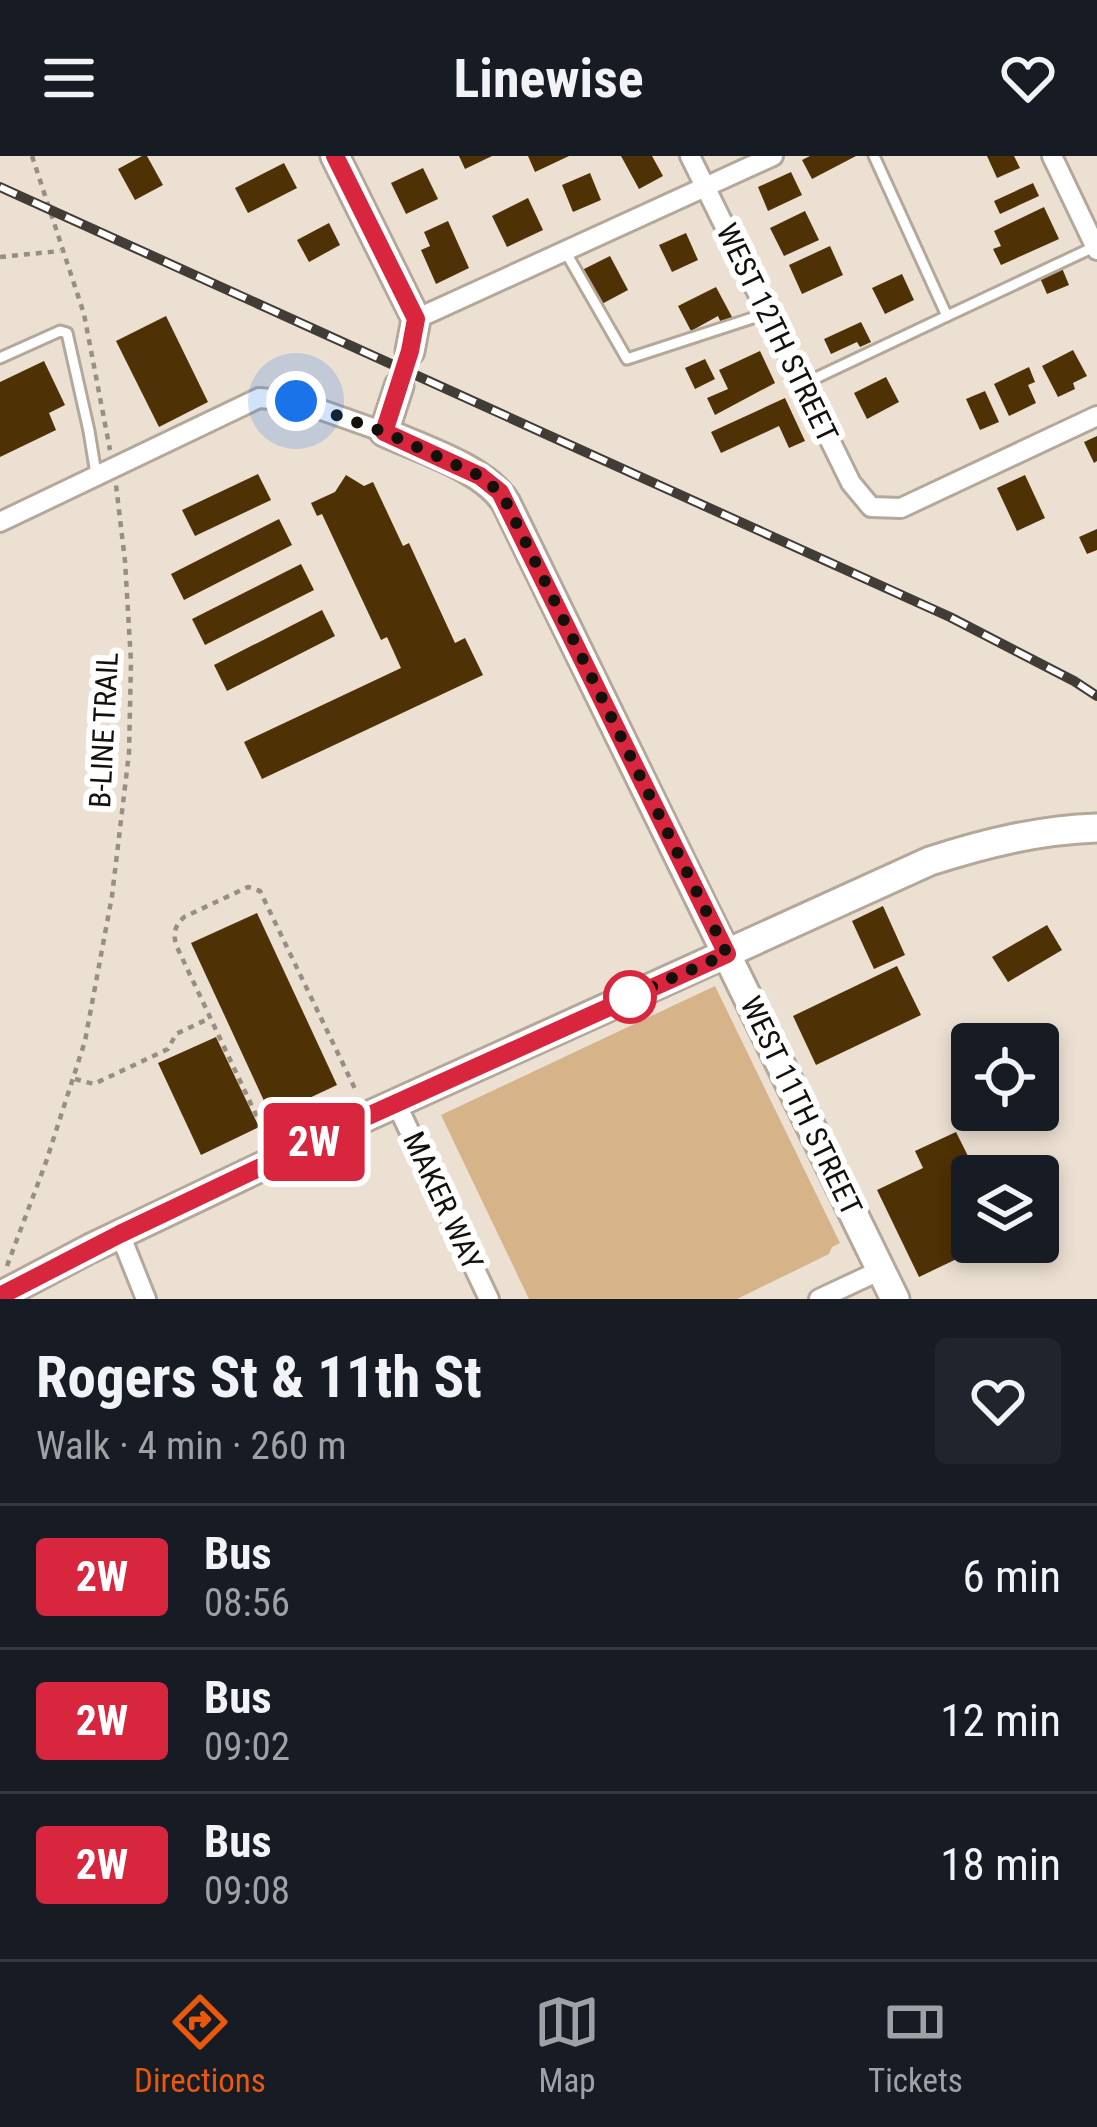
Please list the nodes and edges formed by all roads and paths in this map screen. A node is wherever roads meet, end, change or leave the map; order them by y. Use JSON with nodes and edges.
{"nodes":[{"id":1,"x":32,"y":156,"type":"edge"},
{"id":2,"x":335,"y":156,"type":"edge"},
{"id":3,"x":690,"y":156,"type":"edge"},
{"id":4,"x":772,"y":156,"type":"edge"},
{"id":5,"x":874,"y":156,"type":"edge"},
{"id":6,"x":1052,"y":156,"type":"edge"},
{"id":7,"x":705,"y":187,"type":"junction"},
{"id":8,"x":1096,"y":248,"type":"edge"},
{"id":9,"x":63,"y":251,"type":"junction"},
{"id":10,"x":565,"y":251,"type":"junction"},
{"id":11,"x":0,"y":257,"type":"edge"},
{"id":12,"x":768,"y":313,"type":"junction"},
{"id":13,"x":947,"y":316,"type":"junction"},
{"id":14,"x":416,"y":319,"type":"junction"},
{"id":15,"x":410,"y":351,"type":"dead end"},
{"id":16,"x":0,"y":358,"type":"edge"},
{"id":17,"x":802,"y":384,"type":"junction"},
{"id":18,"x":399,"y":386,"type":"dead end"},
{"id":19,"x":1097,"y":416,"type":"edge"},
{"id":20,"x":384,"y":432,"type":"junction"},
{"id":21,"x":105,"y":471,"type":"junction"},
{"id":22,"x":0,"y":522,"type":"edge"},
{"id":23,"x":1097,"y":828,"type":"edge"},
{"id":24,"x":727,"y":954,"type":"junction"},
{"id":25,"x":210,"y":1018,"type":"junction"},
{"id":26,"x":73,"y":1078,"type":"junction"},
{"id":27,"x":358,"y":1095,"type":"dead end"},
{"id":28,"x":396,"y":1103,"type":"junction"},
{"id":29,"x":267,"y":1138,"type":"dead end"},
{"id":30,"x":120,"y":1234,"type":"junction"},
{"id":31,"x":881,"y":1270,"type":"junction"},
{"id":32,"x":6,"y":1293,"type":"edge"},
{"id":33,"x":146,"y":1299,"type":"edge"},
{"id":34,"x":489,"y":1299,"type":"edge"},
{"id":35,"x":820,"y":1299,"type":"edge"},
{"id":36,"x":895,"y":1299,"type":"edge"}],
"edges":[{"from":1,"to":9,"type":"path","name":"B-LINE TRAIL"},
{"from":2,"to":14,"type":"street"},
{"from":3,"to":7,"type":"street","name":"WEST 12TH STREET"},
{"from":4,"to":7,"type":"street"},
{"from":5,"to":13,"type":"lane"},
{"from":6,"to":8,"type":"street"},
{"from":7,"to":10,"type":"street"},
{"from":7,"to":12,"type":"street","name":"WEST 12TH STREET"},
{"from":8,"to":13,"type":"lane"},
{"from":9,"to":11,"type":"path"},
{"from":9,"to":21,"type":"path","name":"B-LINE TRAIL"},
{"from":10,"to":12,"type":"lane"},
{"from":10,"to":14,"type":"street"},
{"from":12,"to":17,"type":"street","name":"WEST 12TH STREET"},
{"from":13,"to":17,"type":"lane"},
{"from":14,"to":15,"type":"street"},
{"from":16,"to":21,"type":"lane"},
{"from":17,"to":19,"type":"street","name":"WEST 12TH STREET"},
{"from":18,"to":20,"type":"street"},
{"from":20,"to":21,"type":"street"},
{"from":20,"to":24,"type":"street","name":"WEST 11TH STREET"},
{"from":21,"to":22,"type":"street"},
{"from":21,"to":26,"type":"path","name":"B-LINE TRAIL"},
{"from":23,"to":24,"type":"street"},
{"from":24,"to":28,"type":"street"},
{"from":24,"to":31,"type":"street","name":"WEST 11TH STREET"},
{"from":25,"to":26,"type":"path"},
{"from":25,"to":27,"type":"path"},
{"from":25,"to":29,"type":"path"},
{"from":26,"to":32,"type":"path","name":"B-LINE TRAIL"},
{"from":28,"to":30,"type":"street"},
{"from":28,"to":34,"type":"street","name":"MAKER WAY"},
{"from":30,"to":32,"type":"street"},
{"from":30,"to":33,"type":"street"},
{"from":31,"to":35,"type":"street"},
{"from":31,"to":36,"type":"street","name":"WEST 11TH STREET"}]}
